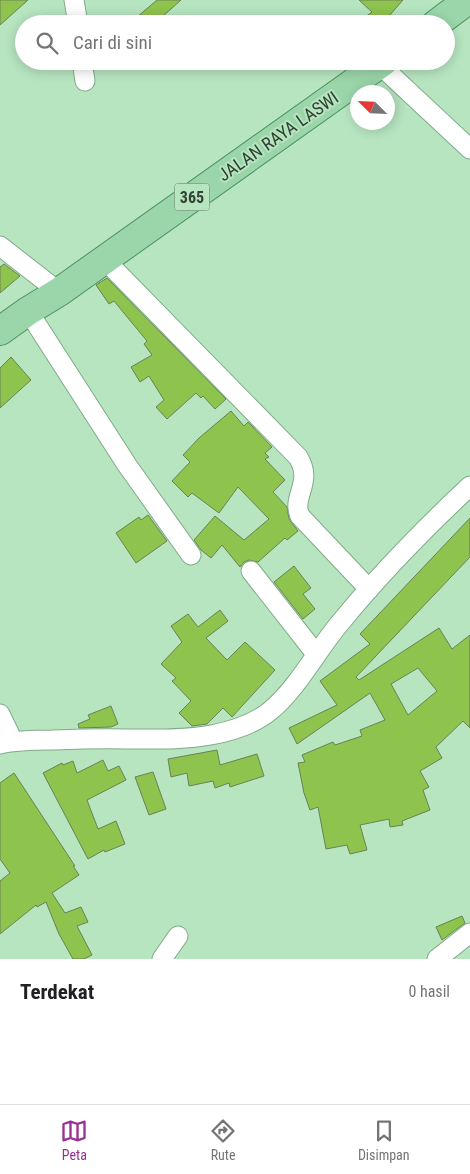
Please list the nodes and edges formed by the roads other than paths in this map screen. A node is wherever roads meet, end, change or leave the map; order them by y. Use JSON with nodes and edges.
{"nodes":[{"id":1,"x":74,"y":0,"type":"edge"},
{"id":2,"x":468,"y":0,"type":"edge"},
{"id":3,"x":76,"y":15,"type":"edge"},
{"id":4,"x":448,"y":15,"type":"edge"},
{"id":5,"x":83,"y":70,"type":"edge"},
{"id":6,"x":372,"y":70,"type":"edge"},
{"id":7,"x":389,"y":70,"type":"edge"},
{"id":8,"x":85,"y":81,"type":"dead end"},
{"id":9,"x":470,"y":149,"type":"edge"},
{"id":10,"x":0,"y":246,"type":"edge"},
{"id":11,"x":104,"y":259,"type":"junction"},
{"id":12,"x":59,"y":292,"type":"junction"},
{"id":13,"x":28,"y":311,"type":"junction"},
{"id":14,"x":0,"y":331,"type":"edge"},
{"id":15,"x":470,"y":486,"type":"edge"},
{"id":16,"x":191,"y":555,"type":"dead end"},
{"id":17,"x":251,"y":571,"type":"dead end"},
{"id":18,"x":369,"y":589,"type":"junction"},
{"id":19,"x":316,"y":654,"type":"junction"},
{"id":20,"x":0,"y":714,"type":"edge"},
{"id":21,"x":7,"y":742,"type":"edge"},
{"id":22,"x":470,"y":933,"type":"edge"},
{"id":23,"x":178,"y":936,"type":"dead end"},
{"id":24,"x":162,"y":959,"type":"edge"},
{"id":25,"x":437,"y":959,"type":"edge"}],
"edges":[{"from":1,"to":3,"type":"street"},
{"from":2,"to":4,"type":"main road"},
{"from":5,"to":8,"type":"street"},
{"from":6,"to":11,"type":"main road","name":"JALAN RAYA LASWI","number":"365"},
{"from":7,"to":9,"type":"street"},
{"from":10,"to":12,"type":"street"},
{"from":11,"to":12,"type":"main road","name":"JALAN RAYA LASWI","number":"365"},
{"from":11,"to":18,"type":"street"},
{"from":12,"to":13,"type":"main road","name":"JALAN RAYA LASWI","number":"365"},
{"from":13,"to":14,"type":"main road","name":"JALAN RAYA LASWI","number":"365"},
{"from":13,"to":16,"type":"street"},
{"from":15,"to":18,"type":"street"},
{"from":17,"to":19,"type":"street"},
{"from":18,"to":19,"type":"street"},
{"from":19,"to":21,"type":"street"},
{"from":20,"to":21,"type":"street"},
{"from":22,"to":25,"type":"street"},
{"from":23,"to":24,"type":"street"}]}
